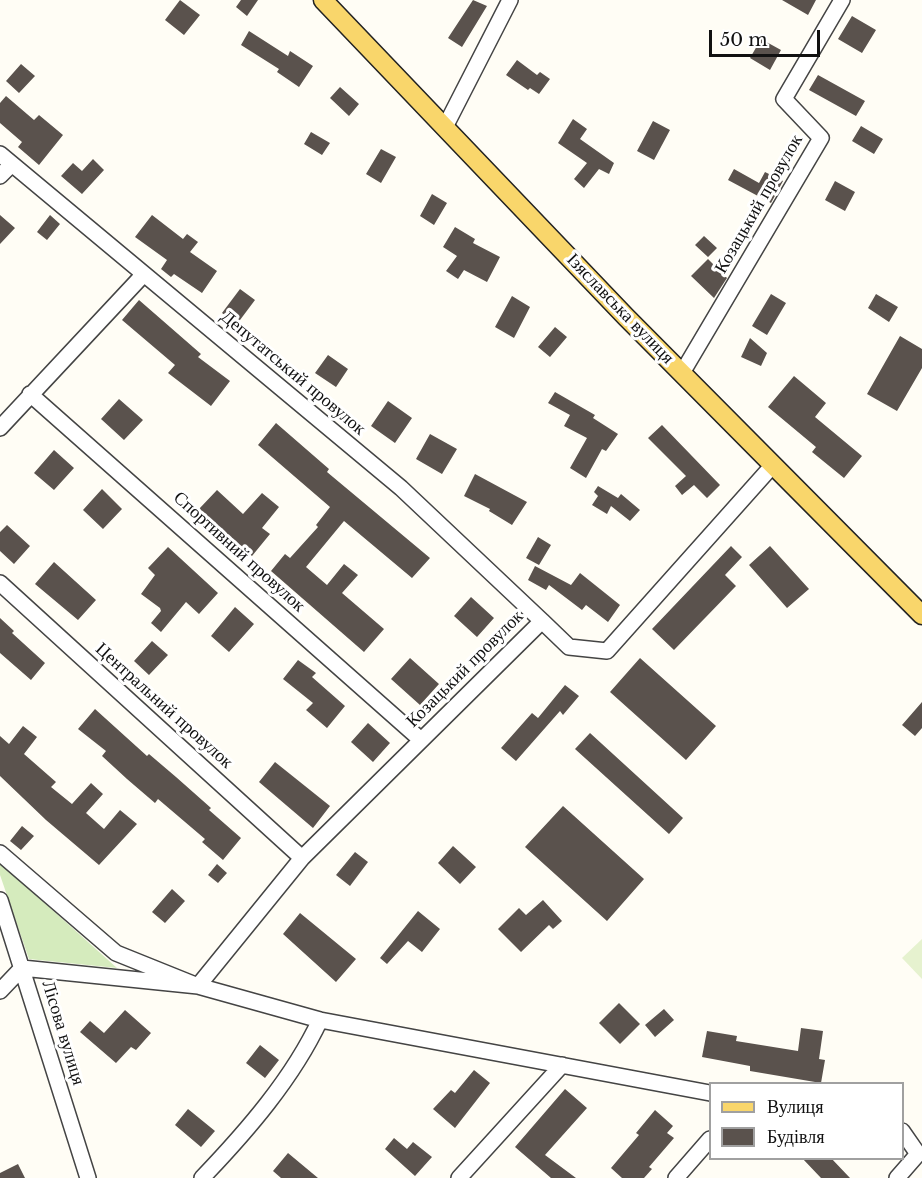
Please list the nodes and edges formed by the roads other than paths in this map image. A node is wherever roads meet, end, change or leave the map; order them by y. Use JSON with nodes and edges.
{"nodes":[{"id":1,"x":323,"y":0,"type":"edge"},
{"id":2,"x":510,"y":0,"type":"edge"},
{"id":3,"x":842,"y":0,"type":"edge"},
{"id":4,"x":445,"y":127,"type":"junction"},
{"id":5,"x":6,"y":159,"type":"edge"},
{"id":6,"x":0,"y":176,"type":"edge"},
{"id":7,"x":144,"y":274,"type":"junction"},
{"id":8,"x":682,"y":373,"type":"junction"},
{"id":9,"x":30,"y":394,"type":"junction"},
{"id":10,"x":0,"y":428,"type":"edge"},
{"id":11,"x":773,"y":465,"type":"junction"},
{"id":12,"x":0,"y":583,"type":"edge"},
{"id":13,"x":922,"y":615,"type":"edge"},
{"id":14,"x":542,"y":621,"type":"junction"},
{"id":15,"x":421,"y":740,"type":"junction"},
{"id":16,"x":0,"y":853,"type":"edge"},
{"id":17,"x":302,"y":858,"type":"junction"},
{"id":18,"x":0,"y":900,"type":"edge"},
{"id":19,"x":22,"y":968,"type":"junction"},
{"id":20,"x":198,"y":986,"type":"junction"},
{"id":21,"x":0,"y":991,"type":"edge"},
{"id":22,"x":320,"y":1020,"type":"junction"},
{"id":23,"x":562,"y":1065,"type":"junction"},
{"id":24,"x":709,"y":1093,"type":"edge"},
{"id":25,"x":904,"y":1133,"type":"edge"},
{"id":26,"x":709,"y":1141,"type":"edge"},
{"id":27,"x":88,"y":1178,"type":"edge"},
{"id":28,"x":202,"y":1178,"type":"edge"},
{"id":29,"x":459,"y":1178,"type":"edge"},
{"id":30,"x":676,"y":1178,"type":"edge"},
{"id":31,"x":897,"y":1178,"type":"edge"}],
"edges":[{"from":1,"to":4,"type":"main road","name":"Ізяславська вулиця"},
{"from":2,"to":4,"type":"street"},
{"from":3,"to":8,"type":"street","name":"Козацький провулок"},
{"from":4,"to":8,"type":"main road","name":"Ізяславська вулиця"},
{"from":5,"to":6,"type":"street"},
{"from":5,"to":7,"type":"street","name":"Депутатський провулок"},
{"from":7,"to":9,"type":"street"},
{"from":7,"to":14,"type":"street","name":"Депутатський провулок"},
{"from":8,"to":11,"type":"main road","name":"Ізяславська вулиця"},
{"from":9,"to":10,"type":"street"},
{"from":9,"to":15,"type":"street","name":"Спортивний провулок"},
{"from":11,"to":13,"type":"main road","name":"Ізяславська вулиця"},
{"from":11,"to":14,"type":"street","name":"Козацький провулок"},
{"from":12,"to":17,"type":"street","name":"Центральний провулок"},
{"from":14,"to":15,"type":"street","name":"Козацький провулок"},
{"from":15,"to":17,"type":"street","name":"Козацький провулок"},
{"from":16,"to":20,"type":"street"},
{"from":17,"to":20,"type":"street","name":"Козацький провулок"},
{"from":18,"to":19,"type":"street","name":"Лісова вулиця"},
{"from":19,"to":20,"type":"street"},
{"from":19,"to":21,"type":"street"},
{"from":19,"to":27,"type":"street","name":"Лісова вулиця"},
{"from":20,"to":22,"type":"street"},
{"from":22,"to":23,"type":"street"},
{"from":22,"to":28,"type":"street"},
{"from":23,"to":24,"type":"street"},
{"from":23,"to":29,"type":"street"},
{"from":25,"to":31,"type":"street"},
{"from":26,"to":30,"type":"street"}]}
